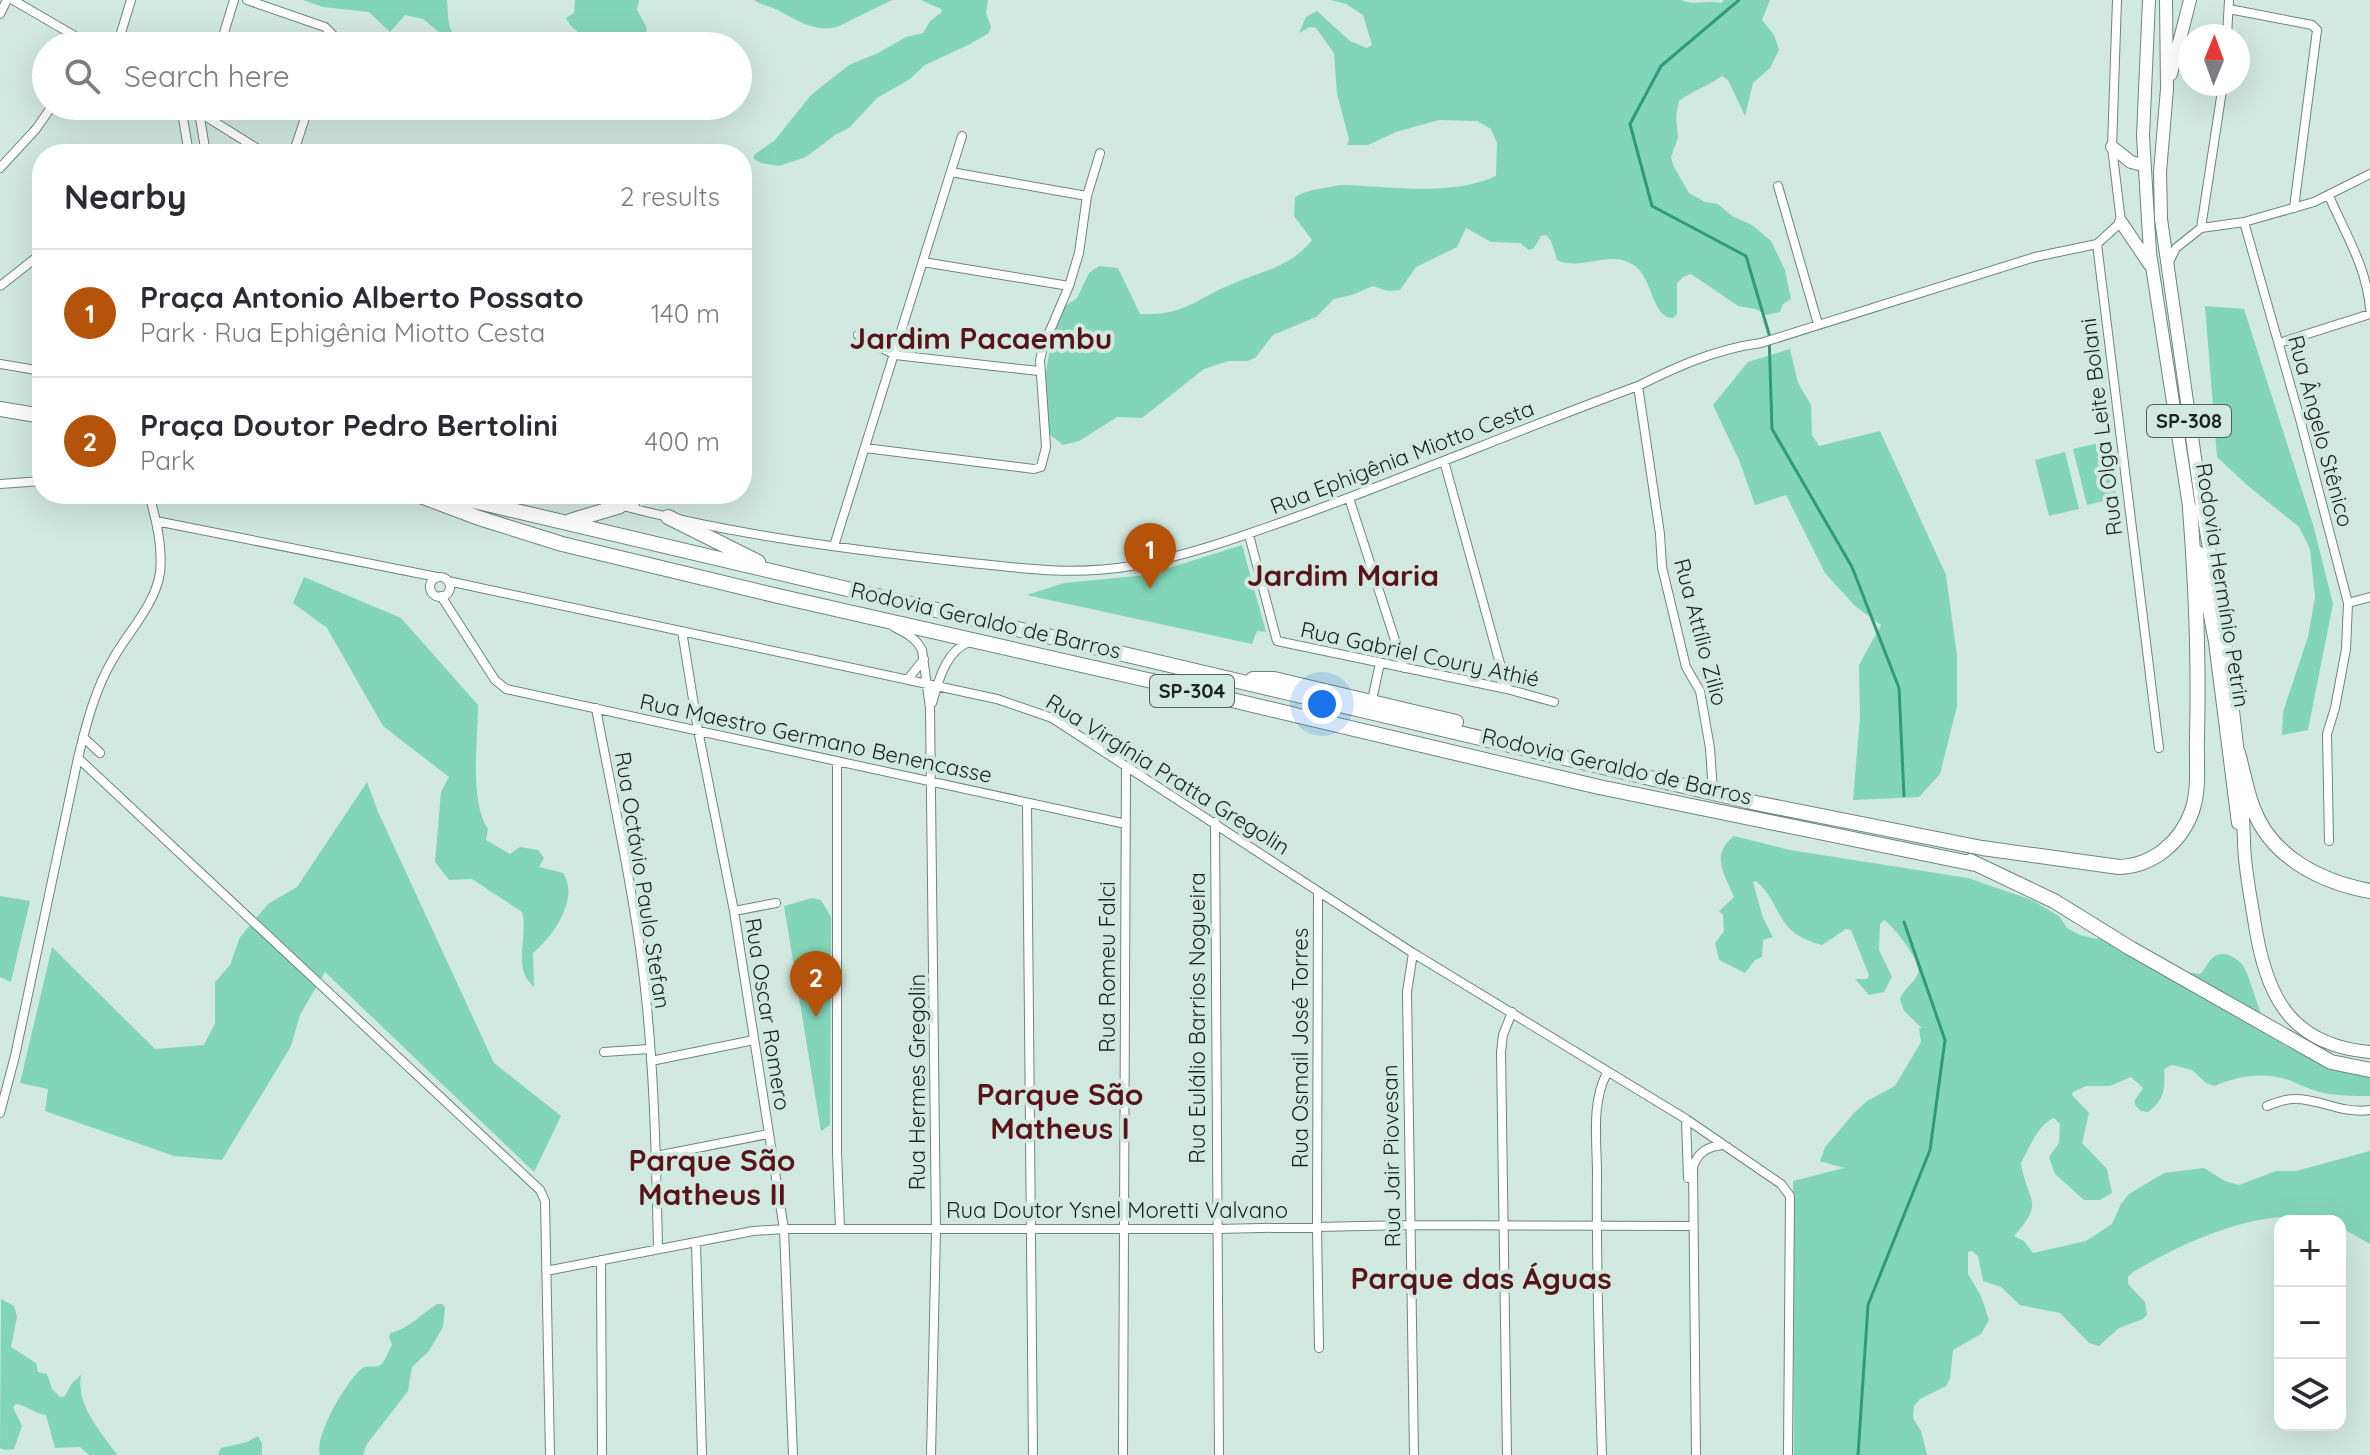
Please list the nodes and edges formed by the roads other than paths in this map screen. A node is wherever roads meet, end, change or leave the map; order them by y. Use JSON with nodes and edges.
{"nodes":[{"id":1,"x":7,"y":0,"type":"edge"},
{"id":2,"x":13,"y":0,"type":"edge"},
{"id":3,"x":131,"y":0,"type":"edge"},
{"id":4,"x":234,"y":0,"type":"edge"},
{"id":5,"x":247,"y":0,"type":"edge"},
{"id":6,"x":2117,"y":0,"type":"edge"},
{"id":7,"x":2149,"y":0,"type":"edge"},
{"id":8,"x":2166,"y":0,"type":"edge"},
{"id":9,"x":2190,"y":0,"type":"edge"},
{"id":10,"x":32,"y":4,"type":"edge"},
{"id":11,"x":2229,"y":5,"type":"edge"},
{"id":12,"x":0,"y":14,"type":"edge"},
{"id":13,"x":72,"y":32,"type":"edge"},
{"id":14,"x":121,"y":32,"type":"edge"},
{"id":15,"x":224,"y":32,"type":"edge"},
{"id":16,"x":330,"y":32,"type":"edge"},
{"id":17,"x":2167,"y":89,"type":"junction"},
{"id":18,"x":2221,"y":96,"type":"edge"},
{"id":19,"x":42,"y":120,"type":"edge"},
{"id":20,"x":183,"y":120,"type":"edge"},
{"id":21,"x":201,"y":120,"type":"edge"},
{"id":22,"x":216,"y":120,"type":"edge"},
{"id":23,"x":304,"y":120,"type":"edge"},
{"id":24,"x":962,"y":136,"type":"dead end"},
{"id":25,"x":187,"y":144,"type":"edge"},
{"id":26,"x":205,"y":144,"type":"edge"},
{"id":27,"x":251,"y":144,"type":"edge"},
{"id":28,"x":296,"y":144,"type":"edge"},
{"id":29,"x":2112,"y":147,"type":"junction"},
{"id":30,"x":1100,"y":153,"type":"dead end"},
{"id":31,"x":2143,"y":165,"type":"junction"},
{"id":32,"x":0,"y":168,"type":"edge"},
{"id":33,"x":951,"y":172,"type":"junction"},
{"id":34,"x":2370,"y":174,"type":"edge"},
{"id":35,"x":1778,"y":186,"type":"dead end"},
{"id":36,"x":1087,"y":196,"type":"junction"},
{"id":37,"x":2329,"y":196,"type":"junction"},
{"id":38,"x":2294,"y":208,"type":"junction"},
{"id":39,"x":2121,"y":222,"type":"junction"},
{"id":40,"x":2244,"y":222,"type":"junction"},
{"id":41,"x":2201,"y":228,"type":"junction"},
{"id":42,"x":2097,"y":244,"type":"junction"},
{"id":43,"x":32,"y":261,"type":"edge"},
{"id":44,"x":923,"y":262,"type":"junction"},
{"id":45,"x":2169,"y":263,"type":"junction"},
{"id":46,"x":2154,"y":270,"type":"junction"},
{"id":47,"x":0,"y":286,"type":"edge"},
{"id":48,"x":1069,"y":286,"type":"junction"},
{"id":49,"x":2370,"y":312,"type":"edge"},
{"id":50,"x":1818,"y":324,"type":"junction"},
{"id":51,"x":858,"y":335,"type":"dead end"},
{"id":52,"x":2279,"y":343,"type":"junction"},
{"id":53,"x":895,"y":355,"type":"junction"},
{"id":54,"x":0,"y":364,"type":"edge"},
{"id":55,"x":32,"y":369,"type":"edge"},
{"id":56,"x":1039,"y":371,"type":"junction"},
{"id":57,"x":1638,"y":386,"type":"junction"},
{"id":58,"x":0,"y":409,"type":"edge"},
{"id":59,"x":32,"y":414,"type":"edge"},
{"id":60,"x":865,"y":448,"type":"junction"},
{"id":61,"x":1444,"y":461,"type":"junction"},
{"id":62,"x":32,"y":482,"type":"edge"},
{"id":63,"x":0,"y":484,"type":"edge"},
{"id":64,"x":1349,"y":498,"type":"junction"},
{"id":65,"x":152,"y":504,"type":"edge"},
{"id":66,"x":442,"y":504,"type":"edge"},
{"id":67,"x":488,"y":504,"type":"edge"},
{"id":68,"x":613,"y":504,"type":"edge"},
{"id":69,"x":634,"y":504,"type":"edge"},
{"id":70,"x":620,"y":506,"type":"junction"},
{"id":71,"x":636,"y":509,"type":"junction"},
{"id":72,"x":2190,"y":509,"type":"junction"},
{"id":73,"x":668,"y":517,"type":"junction"},
{"id":74,"x":156,"y":521,"type":"junction"},
{"id":75,"x":567,"y":522,"type":"junction"},
{"id":76,"x":1249,"y":535,"type":"junction"},
{"id":77,"x":834,"y":546,"type":"junction"},
{"id":78,"x":779,"y":573,"type":"junction"},
{"id":79,"x":437,"y":577,"type":"junction"},
{"id":80,"x":448,"y":581,"type":"junction"},
{"id":81,"x":441,"y":596,"type":"junction"},
{"id":82,"x":2370,"y":597,"type":"edge"},
{"id":83,"x":2348,"y":603,"type":"junction"},
{"id":84,"x":874,"y":617,"type":"junction"},
{"id":85,"x":682,"y":631,"type":"junction"},
{"id":86,"x":973,"y":640,"type":"junction"},
{"id":87,"x":925,"y":658,"type":"junction"},
{"id":88,"x":1380,"y":663,"type":"junction"},
{"id":89,"x":1404,"y":668,"type":"junction"},
{"id":90,"x":1229,"y":678,"type":"junction"},
{"id":91,"x":908,"y":679,"type":"junction"},
{"id":92,"x":927,"y":683,"type":"junction"},
{"id":93,"x":938,"y":685,"type":"junction"},
{"id":94,"x":1507,"y":689,"type":"junction"},
{"id":95,"x":1372,"y":700,"type":"junction"},
{"id":96,"x":1554,"y":702,"type":"dead end"},
{"id":97,"x":596,"y":708,"type":"junction"},
{"id":98,"x":930,"y":708,"type":"junction"},
{"id":99,"x":698,"y":730,"type":"junction"},
{"id":100,"x":83,"y":737,"type":"junction"},
{"id":101,"x":1523,"y":747,"type":"junction"},
{"id":102,"x":2159,"y":748,"type":"dead end"},
{"id":103,"x":100,"y":753,"type":"dead end"},
{"id":104,"x":2238,"y":753,"type":"junction"},
{"id":105,"x":78,"y":758,"type":"junction"},
{"id":106,"x":837,"y":762,"type":"junction"},
{"id":107,"x":1126,"y":767,"type":"junction"},
{"id":108,"x":932,"y":780,"type":"junction"},
{"id":109,"x":1713,"y":793,"type":"junction"},
{"id":110,"x":1027,"y":803,"type":"junction"},
{"id":111,"x":1215,"y":822,"type":"junction"},
{"id":112,"x":1126,"y":824,"type":"junction"},
{"id":113,"x":1932,"y":837,"type":"junction"},
{"id":114,"x":2244,"y":841,"type":"junction"},
{"id":115,"x":2329,"y":841,"type":"dead end"},
{"id":116,"x":1975,"y":864,"type":"junction"},
{"id":117,"x":2370,"y":891,"type":"edge"},
{"id":118,"x":1318,"y":893,"type":"junction"},
{"id":119,"x":776,"y":903,"type":"dead end"},
{"id":120,"x":734,"y":911,"type":"junction"},
{"id":121,"x":1413,"y":953,"type":"junction"},
{"id":122,"x":1512,"y":1012,"type":"junction"},
{"id":123,"x":754,"y":1040,"type":"junction"},
{"id":124,"x":649,"y":1049,"type":"junction"},
{"id":125,"x":604,"y":1052,"type":"dead end"},
{"id":126,"x":2370,"y":1052,"type":"edge"},
{"id":127,"x":651,"y":1061,"type":"junction"},
{"id":128,"x":2370,"y":1070,"type":"edge"},
{"id":129,"x":1607,"y":1073,"type":"junction"},
{"id":130,"x":2267,"y":1106,"type":"dead end"},
{"id":131,"x":2370,"y":1110,"type":"edge"},
{"id":132,"x":0,"y":1113,"type":"edge"},
{"id":133,"x":1686,"y":1119,"type":"junction"},
{"id":134,"x":768,"y":1134,"type":"junction"},
{"id":135,"x":1723,"y":1145,"type":"junction"},
{"id":136,"x":656,"y":1156,"type":"junction"},
{"id":137,"x":1692,"y":1192,"type":"junction"},
{"id":138,"x":1409,"y":1225,"type":"junction"},
{"id":139,"x":1596,"y":1225,"type":"junction"},
{"id":140,"x":1505,"y":1226,"type":"junction"},
{"id":141,"x":1693,"y":1226,"type":"junction"},
{"id":142,"x":1124,"y":1227,"type":"junction"},
{"id":143,"x":1317,"y":1227,"type":"junction"},
{"id":144,"x":840,"y":1228,"type":"junction"},
{"id":145,"x":784,"y":1229,"type":"junction"},
{"id":146,"x":1031,"y":1229,"type":"junction"},
{"id":147,"x":1217,"y":1229,"type":"junction"},
{"id":148,"x":936,"y":1230,"type":"junction"},
{"id":149,"x":696,"y":1243,"type":"junction"},
{"id":150,"x":658,"y":1249,"type":"junction"},
{"id":151,"x":601,"y":1260,"type":"junction"},
{"id":152,"x":546,"y":1271,"type":"junction"},
{"id":153,"x":1319,"y":1348,"type":"dead end"},
{"id":154,"x":550,"y":1455,"type":"edge"},
{"id":155,"x":602,"y":1455,"type":"edge"},
{"id":156,"x":702,"y":1455,"type":"edge"},
{"id":157,"x":793,"y":1455,"type":"edge"},
{"id":158,"x":931,"y":1455,"type":"edge"},
{"id":159,"x":1033,"y":1455,"type":"edge"},
{"id":160,"x":1123,"y":1455,"type":"edge"},
{"id":161,"x":1219,"y":1455,"type":"edge"},
{"id":162,"x":1414,"y":1455,"type":"edge"},
{"id":163,"x":1507,"y":1455,"type":"edge"},
{"id":164,"x":1602,"y":1455,"type":"edge"},
{"id":165,"x":1696,"y":1455,"type":"edge"},
{"id":166,"x":1788,"y":1455,"type":"edge"}],
"edges":[{"from":1,"to":12,"type":"street"},
{"from":2,"to":10,"type":"street"},
{"from":3,"to":14,"type":"street"},
{"from":4,"to":15,"type":"street"},
{"from":5,"to":16,"type":"street"},
{"from":6,"to":29,"type":"street"},
{"from":7,"to":31,"type":"main road","name":"Rodovia Hermínio Petrin","number":"SP-308"},
{"from":8,"to":17,"type":"main road","name":"Rodovia Hermínio Petrin","number":"SP-308"},
{"from":9,"to":17,"type":"main road"},
{"from":10,"to":13,"type":"street"},
{"from":11,"to":38,"type":"street"},
{"from":17,"to":45,"type":"main road","name":"Rodovia Hermínio Petrin","number":"SP-308"},
{"from":18,"to":41,"type":"street"},
{"from":19,"to":32,"type":"street"},
{"from":20,"to":25,"type":"street"},
{"from":21,"to":26,"type":"street"},
{"from":22,"to":27,"type":"street"},
{"from":23,"to":28,"type":"street"},
{"from":24,"to":33,"type":"street"},
{"from":29,"to":31,"type":"main road"},
{"from":29,"to":39,"type":"street"},
{"from":30,"to":36,"type":"street"},
{"from":31,"to":46,"type":"main road","name":"Rodovia Hermínio Petrin","number":"SP-308"},
{"from":33,"to":36,"type":"street"},
{"from":33,"to":44,"type":"street"},
{"from":34,"to":37,"type":"street"},
{"from":35,"to":50,"type":"street"},
{"from":36,"to":48,"type":"street"},
{"from":37,"to":38,"type":"street"},
{"from":37,"to":49,"type":"street"},
{"from":38,"to":40,"type":"street"},
{"from":39,"to":42,"type":"street"},
{"from":39,"to":46,"type":"main road"},
{"from":40,"to":41,"type":"street"},
{"from":40,"to":52,"type":"street","name":"Rua Ângelo Stênico"},
{"from":41,"to":45,"type":"street"},
{"from":42,"to":50,"type":"street","name":"Rua Ephigênia Miotto Cesta"},
{"from":42,"to":102,"type":"street","name":"Rua Olga Leite Bolani"},
{"from":43,"to":47,"type":"street"},
{"from":44,"to":48,"type":"street"},
{"from":44,"to":53,"type":"street"},
{"from":45,"to":104,"type":"main road","name":"Rodovia Hermínio Petrin","number":"SP-308"},
{"from":46,"to":72,"type":"main road","name":"Rodovia Hermínio Petrin","number":"SP-308"},
{"from":48,"to":56,"type":"street"},
{"from":49,"to":52,"type":"street"},
{"from":50,"to":57,"type":"street","name":"Rua Ephigênia Miotto Cesta"},
{"from":51,"to":53,"type":"street"},
{"from":52,"to":83,"type":"street","name":"Rua Ângelo Stênico"},
{"from":53,"to":56,"type":"street"},
{"from":53,"to":60,"type":"street"},
{"from":54,"to":55,"type":"street"},
{"from":56,"to":60,"type":"street"},
{"from":57,"to":61,"type":"street","name":"Rua Ephigênia Miotto Cesta"},
{"from":57,"to":109,"type":"street","name":"Rua Attílio Zilio"},
{"from":58,"to":59,"type":"highway"},
{"from":60,"to":77,"type":"street"},
{"from":61,"to":64,"type":"street","name":"Rua Ephigênia Miotto Cesta"},
{"from":61,"to":94,"type":"street"},
{"from":62,"to":63,"type":"street"},
{"from":64,"to":76,"type":"street","name":"Rua Ephigênia Miotto Cesta"},
{"from":64,"to":89,"type":"street"},
{"from":65,"to":74,"type":"street"},
{"from":66,"to":84,"type":"highway","name":"Rodovia Geraldo de Barros","number":"SP-304"},
{"from":67,"to":75,"type":"highway","name":"Rodovia Geraldo de Barros","number":"SP-304"},
{"from":68,"to":70,"type":"street","name":"Rua Ephigênia Miotto Cesta"},
{"from":69,"to":71,"type":"street"},
{"from":70,"to":71,"type":"street","name":"Rua Ephigênia Miotto Cesta"},
{"from":70,"to":75,"type":"highway"},
{"from":71,"to":73,"type":"street","name":"Rua Ephigênia Miotto Cesta"},
{"from":72,"to":113,"type":"highway","name":"Rodovia Geraldo de Barros","number":"SP-304"},
{"from":72,"to":114,"type":"main road","name":"Rodovia Hermínio Petrin","number":"SP-308"},
{"from":73,"to":77,"type":"street","name":"Rua Ephigênia Miotto Cesta"},
{"from":73,"to":78,"type":"highway"},
{"from":74,"to":79,"type":"street"},
{"from":74,"to":100,"type":"street"},
{"from":75,"to":78,"type":"highway","name":"Rodovia Geraldo de Barros","number":"SP-304"},
{"from":76,"to":77,"type":"street","name":"Rua Ephigênia Miotto Cesta"},
{"from":76,"to":88,"type":"street","name":"Rua Gabriel Coury Athié"},
{"from":78,"to":90,"type":"highway","name":"Rodovia Geraldo de Barros","number":"SP-304"},
{"from":79,"to":80,"type":"street"},
{"from":79,"to":81,"type":"street"},
{"from":80,"to":81,"type":"street"},
{"from":80,"to":85,"type":"street","name":"Rua Virgínia Pratta Gregolin"},
{"from":81,"to":97,"type":"street","name":"Rua Maestro Germano Benencasse"},
{"from":82,"to":83,"type":"street"},
{"from":83,"to":115,"type":"street","name":"Rua Ângelo Stênico"},
{"from":84,"to":86,"type":"highway","name":"Rodovia Geraldo de Barros","number":"SP-304"},
{"from":84,"to":87,"type":"street"},
{"from":85,"to":91,"type":"street","name":"Rua Virgínia Pratta Gregolin"},
{"from":85,"to":99,"type":"street","name":"Rua Oscar Romero"},
{"from":86,"to":93,"type":"street","name":"Rua Hermes Gregolin"},
{"from":86,"to":116,"type":"highway","name":"Rodovia Geraldo de Barros","number":"SP-304"},
{"from":87,"to":91,"type":"street"},
{"from":87,"to":92,"type":"street","name":"Rua Hermes Gregolin"},
{"from":88,"to":89,"type":"street","name":"Rua Gabriel Coury Athié"},
{"from":88,"to":95,"type":"street"},
{"from":89,"to":94,"type":"street","name":"Rua Gabriel Coury Athié"},
{"from":90,"to":95,"type":"highway"},
{"from":90,"to":101,"type":"highway","name":"Rodovia Geraldo de Barros","number":"SP-304"},
{"from":91,"to":92,"type":"street","name":"Rua Virgínia Pratta Gregolin"},
{"from":92,"to":93,"type":"street","name":"Rua Virgínia Pratta Gregolin"},
{"from":92,"to":98,"type":"street","name":"Rua Hermes Gregolin"},
{"from":93,"to":98,"type":"street","name":"Rua Hermes Gregolin"},
{"from":93,"to":107,"type":"street","name":"Rua Virgínia Pratta Gregolin"},
{"from":94,"to":96,"type":"street","name":"Rua Gabriel Coury Athié"},
{"from":95,"to":101,"type":"highway"},
{"from":97,"to":99,"type":"street","name":"Rua Maestro Germano Benencasse"},
{"from":97,"to":124,"type":"street","name":"Rua Octávio Paulo Stefan"},
{"from":98,"to":108,"type":"street","name":"Rua Hermes Gregolin"},
{"from":99,"to":106,"type":"street","name":"Rua Maestro Germano Benencasse"},
{"from":99,"to":120,"type":"street","name":"Rua Oscar Romero"},
{"from":100,"to":103,"type":"street"},
{"from":100,"to":105,"type":"street"},
{"from":101,"to":109,"type":"highway","name":"Rodovia Geraldo de Barros","number":"SP-304"},
{"from":104,"to":114,"type":"main road","name":"Rodovia Hermínio Petrin","number":"SP-308"},
{"from":104,"to":117,"type":"highway"},
{"from":105,"to":132,"type":"street"},
{"from":105,"to":152,"type":"street"},
{"from":106,"to":108,"type":"street","name":"Rua Maestro Germano Benencasse"},
{"from":106,"to":144,"type":"street"},
{"from":107,"to":111,"type":"street","name":"Rua Virgínia Pratta Gregolin"},
{"from":107,"to":112,"type":"street","name":"Rua Romeu Falci"},
{"from":108,"to":110,"type":"street","name":"Rua Maestro Germano Benencasse"},
{"from":108,"to":148,"type":"street","name":"Rua Hermes Gregolin"},
{"from":109,"to":113,"type":"highway","name":"Rodovia Geraldo de Barros","number":"SP-304"},
{"from":110,"to":112,"type":"street","name":"Rua Maestro Germano Benencasse"},
{"from":110,"to":146,"type":"street"},
{"from":111,"to":118,"type":"street","name":"Rua Virgínia Pratta Gregolin"},
{"from":111,"to":147,"type":"street","name":"Rua Eulálio Barrios Nogueira"},
{"from":112,"to":142,"type":"street","name":"Rua Romeu Falci"},
{"from":113,"to":116,"type":"highway"},
{"from":114,"to":126,"type":"main road","name":"Rodovia Hermínio Petrin","number":"SP-308"},
{"from":116,"to":128,"type":"highway"},
{"from":118,"to":121,"type":"street","name":"Rua Virgínia Pratta Gregolin"},
{"from":118,"to":143,"type":"street","name":"Rua Osmail José Torres"},
{"from":119,"to":120,"type":"street"},
{"from":120,"to":123,"type":"street","name":"Rua Oscar Romero"},
{"from":121,"to":122,"type":"street","name":"Rua Virgínia Pratta Gregolin"},
{"from":121,"to":138,"type":"street","name":"Rua Jair Piovesan"},
{"from":122,"to":129,"type":"street","name":"Rua Virgínia Pratta Gregolin"},
{"from":122,"to":140,"type":"street"},
{"from":123,"to":127,"type":"street"},
{"from":123,"to":134,"type":"street","name":"Rua Oscar Romero"},
{"from":124,"to":125,"type":"street"},
{"from":124,"to":127,"type":"street","name":"Rua Octávio Paulo Stefan"},
{"from":127,"to":136,"type":"street","name":"Rua Octávio Paulo Stefan"},
{"from":129,"to":133,"type":"street","name":"Rua Virgínia Pratta Gregolin"},
{"from":129,"to":139,"type":"street"},
{"from":130,"to":131,"type":"street"},
{"from":133,"to":135,"type":"street","name":"Rua Virgínia Pratta Gregolin"},
{"from":133,"to":137,"type":"street"},
{"from":134,"to":136,"type":"street"},
{"from":134,"to":145,"type":"street","name":"Rua Oscar Romero"},
{"from":135,"to":137,"type":"street"},
{"from":135,"to":166,"type":"street","name":"Rua Virgínia Pratta Gregolin"},
{"from":136,"to":150,"type":"street","name":"Rua Octávio Paulo Stefan"},
{"from":137,"to":141,"type":"street"},
{"from":138,"to":140,"type":"street","name":"Rua Doutor Ysnel Moretti Valvano"},
{"from":138,"to":143,"type":"street","name":"Rua Doutor Ysnel Moretti Valvano"},
{"from":138,"to":162,"type":"street","name":"Rua Jair Piovesan"},
{"from":139,"to":140,"type":"street","name":"Rua Doutor Ysnel Moretti Valvano"},
{"from":139,"to":141,"type":"street","name":"Rua Doutor Ysnel Moretti Valvano"},
{"from":139,"to":164,"type":"street"},
{"from":140,"to":163,"type":"street"},
{"from":141,"to":165,"type":"street"},
{"from":142,"to":146,"type":"street","name":"Rua Doutor Ysnel Moretti Valvano"},
{"from":142,"to":147,"type":"street","name":"Rua Doutor Ysnel Moretti Valvano"},
{"from":142,"to":160,"type":"street","name":"Rua Romeu Falci"},
{"from":143,"to":147,"type":"street","name":"Rua Doutor Ysnel Moretti Valvano"},
{"from":143,"to":153,"type":"street","name":"Rua Osmail José Torres"},
{"from":144,"to":145,"type":"street","name":"Rua Doutor Ysnel Moretti Valvano"},
{"from":144,"to":148,"type":"street","name":"Rua Doutor Ysnel Moretti Valvano"},
{"from":145,"to":149,"type":"street","name":"Rua Doutor Ysnel Moretti Valvano"},
{"from":145,"to":157,"type":"street","name":"Rua Oscar Romero"},
{"from":146,"to":148,"type":"street","name":"Rua Doutor Ysnel Moretti Valvano"},
{"from":146,"to":159,"type":"street"},
{"from":147,"to":161,"type":"street","name":"Rua Eulálio Barrios Nogueira"},
{"from":148,"to":158,"type":"street","name":"Rua Hermes Gregolin"},
{"from":149,"to":150,"type":"street","name":"Rua Doutor Ysnel Moretti Valvano"},
{"from":149,"to":156,"type":"street"},
{"from":150,"to":151,"type":"street","name":"Rua Doutor Ysnel Moretti Valvano"},
{"from":151,"to":152,"type":"street","name":"Rua Doutor Ysnel Moretti Valvano"},
{"from":151,"to":155,"type":"street"},
{"from":152,"to":154,"type":"street"}]}
